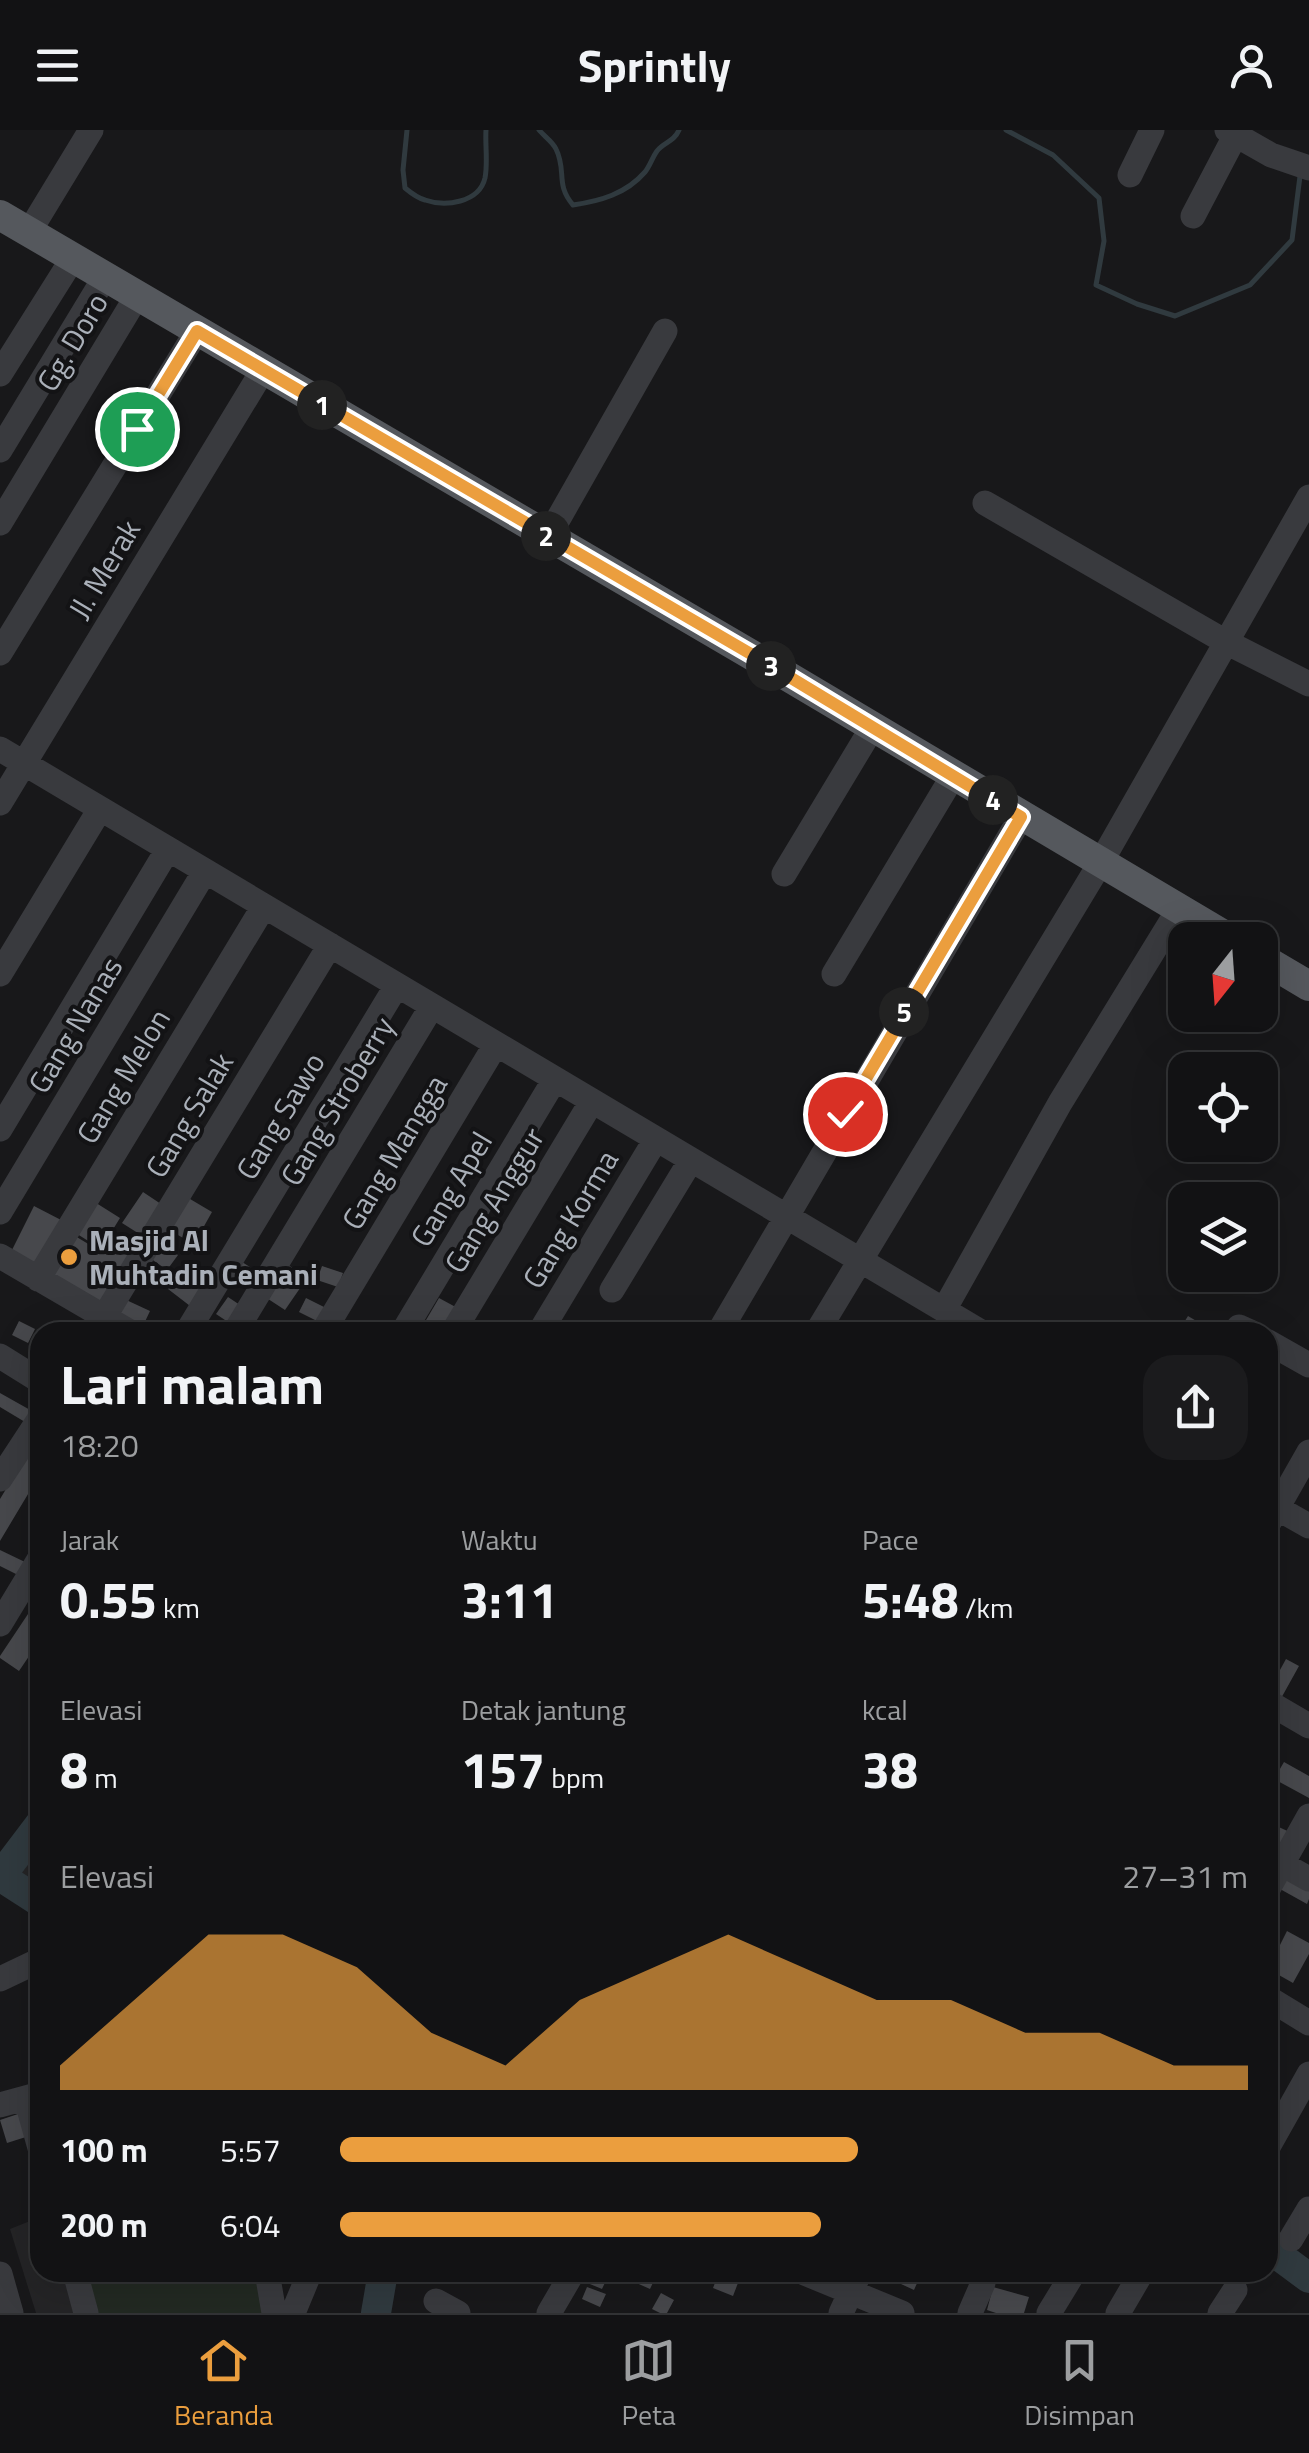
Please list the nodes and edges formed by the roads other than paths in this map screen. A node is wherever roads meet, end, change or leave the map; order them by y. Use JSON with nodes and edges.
{"nodes":[{"id":1,"x":91,"y":130,"type":"edge"},
{"id":2,"x":1152,"y":130,"type":"edge"},
{"id":3,"x":1231,"y":133,"type":"edge"},
{"id":4,"x":1301,"y":166,"type":"edge"},
{"id":5,"x":1130,"y":175,"type":"dead end"},
{"id":6,"x":0,"y":214,"type":"edge"},
{"id":7,"x":1193,"y":216,"type":"dead end"},
{"id":8,"x":30,"y":232,"type":"junction"},
{"id":9,"x":72,"y":258,"type":"junction"},
{"id":10,"x":106,"y":278,"type":"junction"},
{"id":11,"x":138,"y":296,"type":"junction"},
{"id":12,"x":197,"y":331,"type":"junction"},
{"id":13,"x":666,"y":331,"type":"dead end"},
{"id":14,"x":263,"y":370,"type":"junction"},
{"id":15,"x":0,"y":374,"type":"edge"},
{"id":16,"x":0,"y":450,"type":"edge"},
{"id":17,"x":1309,"y":497,"type":"edge"},
{"id":18,"x":985,"y":503,"type":"dead end"},
{"id":19,"x":0,"y":523,"type":"edge"},
{"id":20,"x":548,"y":537,"type":"junction"},
{"id":21,"x":1226,"y":642,"type":"junction"},
{"id":22,"x":0,"y":653,"type":"edge"},
{"id":23,"x":1309,"y":684,"type":"edge"},
{"id":24,"x":872,"y":728,"type":"junction"},
{"id":25,"x":0,"y":749,"type":"edge"},
{"id":26,"x":24,"y":764,"type":"junction"},
{"id":27,"x":954,"y":776,"type":"junction"},
{"id":28,"x":0,"y":802,"type":"edge"},
{"id":29,"x":100,"y":808,"type":"junction"},
{"id":30,"x":1021,"y":817,"type":"junction"},
{"id":31,"x":168,"y":849,"type":"junction"},
{"id":32,"x":1101,"y":862,"type":"junction"},
{"id":33,"x":205,"y":871,"type":"junction"},
{"id":34,"x":784,"y":874,"type":"dead end"},
{"id":35,"x":264,"y":906,"type":"junction"},
{"id":36,"x":1179,"y":909,"type":"junction"},
{"id":37,"x":1201,"y":922,"type":"edge"},
{"id":38,"x":330,"y":945,"type":"junction"},
{"id":39,"x":1278,"y":968,"type":"edge"},
{"id":40,"x":0,"y":974,"type":"edge"},
{"id":41,"x":834,"y":974,"type":"dead end"},
{"id":42,"x":397,"y":985,"type":"junction"},
{"id":43,"x":1309,"y":986,"type":"edge"},
{"id":44,"x":432,"y":1006,"type":"junction"},
{"id":45,"x":493,"y":1050,"type":"junction"},
{"id":46,"x":555,"y":1079,"type":"junction"},
{"id":47,"x":592,"y":1101,"type":"junction"},
{"id":48,"x":0,"y":1129,"type":"edge"},
{"id":49,"x":656,"y":1139,"type":"junction"},
{"id":50,"x":691,"y":1160,"type":"junction"},
{"id":51,"x":0,"y":1212,"type":"edge"},
{"id":52,"x":786,"y":1216,"type":"junction"},
{"id":53,"x":0,"y":1256,"type":"edge"},
{"id":54,"x":861,"y":1261,"type":"junction"},
{"id":55,"x":38,"y":1279,"type":"junction"},
{"id":56,"x":612,"y":1290,"type":"dead end"},
{"id":57,"x":944,"y":1310,"type":"junction"},
{"id":58,"x":95,"y":1322,"type":"edge"},
{"id":59,"x":101,"y":1322,"type":"edge"},
{"id":60,"x":193,"y":1322,"type":"edge"},
{"id":61,"x":241,"y":1322,"type":"edge"},
{"id":62,"x":329,"y":1322,"type":"edge"},
{"id":63,"x":409,"y":1322,"type":"edge"},
{"id":64,"x":459,"y":1322,"type":"edge"},
{"id":65,"x":546,"y":1322,"type":"edge"},
{"id":66,"x":724,"y":1322,"type":"edge"},
{"id":67,"x":823,"y":1322,"type":"edge"},
{"id":68,"x":964,"y":1322,"type":"edge"},
{"id":69,"x":1278,"y":1347,"type":"edge"},
{"id":70,"x":0,"y":1356,"type":"edge"},
{"id":71,"x":1307,"y":1361,"type":"edge"},
{"id":72,"x":30,"y":1375,"type":"edge"},
{"id":73,"x":30,"y":1426,"type":"edge"},
{"id":74,"x":10,"y":1441,"type":"edge"},
{"id":75,"x":1309,"y":1452,"type":"edge"},
{"id":76,"x":0,"y":1479,"type":"edge"},
{"id":77,"x":1278,"y":1501,"type":"edge"},
{"id":78,"x":1278,"y":1515,"type":"edge"},
{"id":79,"x":1309,"y":1526,"type":"edge"},
{"id":80,"x":30,"y":1574,"type":"edge"},
{"id":81,"x":0,"y":1624,"type":"edge"},
{"id":82,"x":1278,"y":1708,"type":"edge"},
{"id":83,"x":1309,"y":1726,"type":"edge"},
{"id":84,"x":1309,"y":1816,"type":"edge"},
{"id":85,"x":1278,"y":1856,"type":"edge"},
{"id":86,"x":1278,"y":1862,"type":"edge"},
{"id":87,"x":1309,"y":1879,"type":"edge"},
{"id":88,"x":30,"y":1965,"type":"edge"},
{"id":89,"x":0,"y":1979,"type":"edge"},
{"id":90,"x":1278,"y":2004,"type":"edge"},
{"id":91,"x":1309,"y":2023,"type":"edge"},
{"id":92,"x":1309,"y":2074,"type":"edge"},
{"id":93,"x":30,"y":2097,"type":"edge"},
{"id":94,"x":0,"y":2106,"type":"edge"},
{"id":95,"x":1278,"y":2129,"type":"edge"},
{"id":96,"x":1309,"y":2210,"type":"edge"},
{"id":97,"x":1291,"y":2239,"type":"dead end"},
{"id":98,"x":0,"y":2274,"type":"edge"},
{"id":99,"x":77,"y":2282,"type":"edge"},
{"id":100,"x":269,"y":2282,"type":"edge"},
{"id":101,"x":306,"y":2282,"type":"edge"},
{"id":102,"x":566,"y":2282,"type":"edge"},
{"id":103,"x":825,"y":2282,"type":"edge"},
{"id":104,"x":983,"y":2282,"type":"dead end"},
{"id":105,"x":1070,"y":2282,"type":"edge"},
{"id":106,"x":1136,"y":2282,"type":"edge"},
{"id":107,"x":1235,"y":2290,"type":"dead end"},
{"id":108,"x":851,"y":2293,"type":"edge"},
{"id":109,"x":1059,"y":2310,"type":"edge"},
{"id":110,"x":11,"y":2313,"type":"edge"},
{"id":111,"x":86,"y":2313,"type":"edge"},
{"id":112,"x":274,"y":2313,"type":"edge"},
{"id":113,"x":293,"y":2313,"type":"edge"},
{"id":114,"x":549,"y":2313,"type":"edge"},
{"id":115,"x":902,"y":2313,"type":"edge"},
{"id":116,"x":970,"y":2313,"type":"edge"},
{"id":117,"x":1118,"y":2313,"type":"edge"},
{"id":118,"x":1220,"y":2313,"type":"edge"}],
"edges":[{"from":1,"to":8,"type":"street"},
{"from":2,"to":5,"type":"street"},
{"from":3,"to":4,"type":"street"},
{"from":3,"to":7,"type":"street"},
{"from":6,"to":8,"type":"main road"},
{"from":8,"to":9,"type":"main road"},
{"from":9,"to":10,"type":"main road"},
{"from":9,"to":15,"type":"street"},
{"from":10,"to":11,"type":"main road"},
{"from":10,"to":16,"type":"street"},
{"from":11,"to":12,"type":"main road"},
{"from":11,"to":19,"type":"street","name":"Gg. Doro"},
{"from":12,"to":14,"type":"main road"},
{"from":12,"to":22,"type":"street"},
{"from":13,"to":20,"type":"street"},
{"from":14,"to":20,"type":"main road"},
{"from":14,"to":26,"type":"street","name":"Jl. Merak"},
{"from":17,"to":21,"type":"street"},
{"from":18,"to":21,"type":"street"},
{"from":20,"to":24,"type":"main road"},
{"from":21,"to":23,"type":"street"},
{"from":21,"to":32,"type":"street"},
{"from":24,"to":27,"type":"main road"},
{"from":24,"to":34,"type":"street"},
{"from":25,"to":26,"type":"street"},
{"from":26,"to":28,"type":"street","name":"Jl. Merak"},
{"from":26,"to":29,"type":"street"},
{"from":27,"to":30,"type":"main road"},
{"from":27,"to":41,"type":"street"},
{"from":29,"to":31,"type":"street"},
{"from":29,"to":40,"type":"street"},
{"from":30,"to":32,"type":"main road"},
{"from":30,"to":52,"type":"street"},
{"from":31,"to":33,"type":"street"},
{"from":31,"to":48,"type":"street"},
{"from":32,"to":36,"type":"main road"},
{"from":32,"to":54,"type":"street"},
{"from":33,"to":35,"type":"street"},
{"from":33,"to":51,"type":"street","name":"Gang Nanas"},
{"from":35,"to":38,"type":"street"},
{"from":35,"to":55,"type":"street","name":"Gang Melon"},
{"from":36,"to":37,"type":"main road"},
{"from":36,"to":57,"type":"street"},
{"from":38,"to":42,"type":"street"},
{"from":38,"to":59,"type":"street","name":"Gang Salak"},
{"from":39,"to":43,"type":"main road"},
{"from":42,"to":44,"type":"street"},
{"from":42,"to":60,"type":"street","name":"Gang Sawo"},
{"from":44,"to":45,"type":"street"},
{"from":44,"to":61,"type":"street","name":"Gang Stroberry"},
{"from":45,"to":46,"type":"street"},
{"from":45,"to":62,"type":"street","name":"Gang Mangga"},
{"from":46,"to":47,"type":"street"},
{"from":46,"to":63,"type":"street","name":"Gang Apel"},
{"from":47,"to":49,"type":"street"},
{"from":47,"to":64,"type":"street","name":"Gang Anggur"},
{"from":49,"to":50,"type":"street"},
{"from":49,"to":65,"type":"street","name":"Gang Korma"},
{"from":50,"to":52,"type":"street"},
{"from":50,"to":56,"type":"street"},
{"from":52,"to":54,"type":"street"},
{"from":52,"to":66,"type":"street"},
{"from":53,"to":55,"type":"street"},
{"from":54,"to":57,"type":"street"},
{"from":54,"to":67,"type":"street"},
{"from":55,"to":58,"type":"street"},
{"from":57,"to":68,"type":"street"},
{"from":69,"to":71,"type":"street"},
{"from":70,"to":72,"type":"street"},
{"from":73,"to":74,"type":"street"},
{"from":74,"to":76,"type":"street"},
{"from":75,"to":77,"type":"street"},
{"from":78,"to":79,"type":"street"},
{"from":80,"to":81,"type":"street"},
{"from":82,"to":83,"type":"street"},
{"from":84,"to":85,"type":"street"},
{"from":86,"to":87,"type":"street"},
{"from":88,"to":89,"type":"street"},
{"from":90,"to":91,"type":"street"},
{"from":92,"to":95,"type":"street"},
{"from":93,"to":94,"type":"street"},
{"from":96,"to":97,"type":"street"},
{"from":98,"to":110,"type":"street"},
{"from":99,"to":111,"type":"street"},
{"from":100,"to":112,"type":"street"},
{"from":101,"to":113,"type":"street"},
{"from":102,"to":114,"type":"street"},
{"from":103,"to":108,"type":"street"},
{"from":104,"to":116,"type":"street"},
{"from":105,"to":109,"type":"street"},
{"from":106,"to":117,"type":"street"},
{"from":107,"to":118,"type":"street"},
{"from":108,"to":115,"type":"street"}]}
